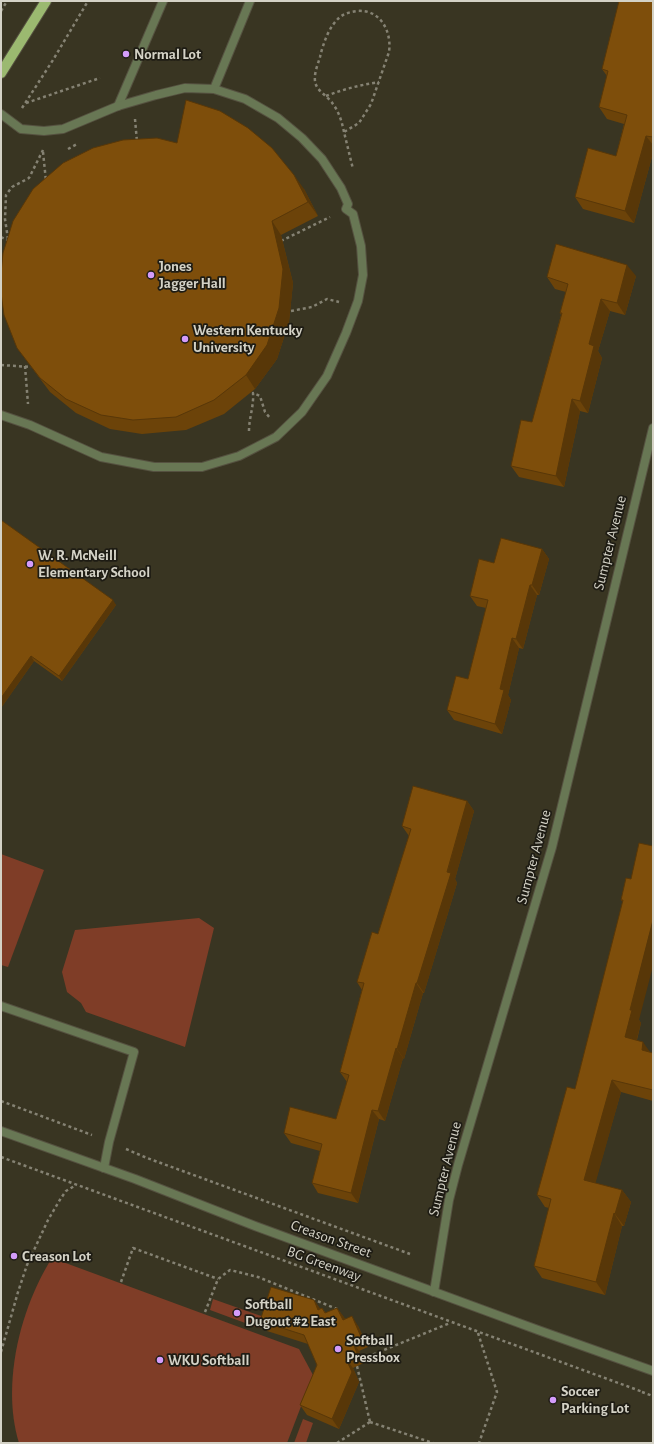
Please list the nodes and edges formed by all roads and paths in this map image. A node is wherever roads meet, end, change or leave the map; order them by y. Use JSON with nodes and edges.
{"nodes":[{"id":1,"x":7,"y":1,"type":"edge"},
{"id":2,"x":46,"y":1,"type":"edge"},
{"id":3,"x":88,"y":1,"type":"edge"},
{"id":4,"x":163,"y":1,"type":"edge"},
{"id":5,"x":250,"y":1,"type":"edge"},
{"id":6,"x":1,"y":11,"type":"edge"},
{"id":7,"x":1,"y":74,"type":"edge"},
{"id":8,"x":100,"y":78,"type":"dead end"},
{"id":9,"x":379,"y":82,"type":"junction"},
{"id":10,"x":214,"y":89,"type":"junction"},
{"id":11,"x":326,"y":96,"type":"junction"},
{"id":12,"x":25,"y":103,"type":"junction"},
{"id":13,"x":118,"y":106,"type":"junction"},
{"id":14,"x":1,"y":114,"type":"edge"},
{"id":15,"x":135,"y":116,"type":"dead end"},
{"id":16,"x":12,"y":122,"type":"junction"},
{"id":17,"x":344,"y":132,"type":"junction"},
{"id":18,"x":137,"y":145,"type":"edge"},
{"id":19,"x":354,"y":172,"type":"dead end"},
{"id":20,"x":47,"y":188,"type":"edge"},
{"id":21,"x":346,"y":209,"type":"junction"},
{"id":22,"x":1,"y":237,"type":"edge"},
{"id":23,"x":9,"y":241,"type":"junction"},
{"id":24,"x":282,"y":241,"type":"dead end"},
{"id":25,"x":14,"y":244,"type":"edge"},
{"id":26,"x":356,"y":308,"type":"junction"},
{"id":27,"x":291,"y":311,"type":"dead end"},
{"id":28,"x":1,"y":365,"type":"edge"},
{"id":29,"x":25,"y":366,"type":"junction"},
{"id":30,"x":31,"y":367,"type":"edge"},
{"id":31,"x":1,"y":415,"type":"edge"},
{"id":32,"x":30,"y":424,"type":"junction"},
{"id":33,"x":653,"y":428,"type":"edge"},
{"id":34,"x":280,"y":433,"type":"junction"},
{"id":35,"x":248,"y":451,"type":"junction"},
{"id":36,"x":1,"y":1006,"type":"edge"},
{"id":37,"x":1,"y":1101,"type":"edge"},
{"id":38,"x":1,"y":1131,"type":"edge"},
{"id":39,"x":109,"y":1142,"type":"junction"},
{"id":40,"x":1,"y":1157,"type":"edge"},
{"id":41,"x":104,"y":1168,"type":"junction"},
{"id":42,"x":76,"y":1185,"type":"junction"},
{"id":43,"x":410,"y":1254,"type":"dead end"},
{"id":44,"x":218,"y":1279,"type":"junction"},
{"id":45,"x":121,"y":1282,"type":"dead end"},
{"id":46,"x":434,"y":1292,"type":"junction"},
{"id":47,"x":205,"y":1312,"type":"dead end"},
{"id":48,"x":338,"y":1314,"type":"edge"},
{"id":49,"x":450,"y":1322,"type":"junction"},
{"id":50,"x":478,"y":1333,"type":"junction"},
{"id":51,"x":1,"y":1352,"type":"edge"},
{"id":52,"x":362,"y":1359,"type":"dead end"},
{"id":53,"x":357,"y":1366,"type":"edge"},
{"id":54,"x":653,"y":1371,"type":"edge"},
{"id":55,"x":653,"y":1396,"type":"edge"},
{"id":56,"x":370,"y":1422,"type":"junction"},
{"id":57,"x":337,"y":1443,"type":"edge"},
{"id":58,"x":432,"y":1443,"type":"edge"},
{"id":59,"x":479,"y":1443,"type":"edge"}],
"edges":[{"from":1,"to":6,"type":"path"},
{"from":2,"to":7,"type":"main road"},
{"from":3,"to":12,"type":"path"},
{"from":4,"to":13,"type":"street"},
{"from":5,"to":10,"type":"street"},
{"from":8,"to":12,"type":"path"},
{"from":9,"to":11,"type":"path"},
{"from":9,"to":11,"type":"path"},
{"from":9,"to":17,"type":"path"},
{"from":10,"to":13,"type":"street"},
{"from":10,"to":21,"type":"street"},
{"from":11,"to":17,"type":"path"},
{"from":12,"to":16,"type":"path"},
{"from":13,"to":16,"type":"street"},
{"from":14,"to":16,"type":"street"},
{"from":15,"to":18,"type":"path"},
{"from":17,"to":19,"type":"path"},
{"from":20,"to":23,"type":"path"},
{"from":21,"to":24,"type":"path"},
{"from":21,"to":26,"type":"street"},
{"from":22,"to":23,"type":"path"},
{"from":23,"to":25,"type":"path"},
{"from":26,"to":27,"type":"path"},
{"from":26,"to":34,"type":"street"},
{"from":28,"to":29,"type":"path"},
{"from":29,"to":30,"type":"path"},
{"from":29,"to":32,"type":"path"},
{"from":31,"to":32,"type":"street"},
{"from":32,"to":35,"type":"street"},
{"from":33,"to":46,"type":"street","name":"Sumpter Avenue"},
{"from":34,"to":35,"type":"street"},
{"from":34,"to":35,"type":"path"},
{"from":36,"to":39,"type":"street"},
{"from":37,"to":39,"type":"path"},
{"from":38,"to":41,"type":"street","name":"Creason Street"},
{"from":39,"to":41,"type":"street"},
{"from":39,"to":43,"type":"path"},
{"from":40,"to":42,"type":"path","name":"BG Greenway"},
{"from":41,"to":46,"type":"street","name":"Creason Street"},
{"from":42,"to":49,"type":"path","name":"BG Greenway"},
{"from":42,"to":51,"type":"path"},
{"from":44,"to":45,"type":"path"},
{"from":44,"to":47,"type":"path"},
{"from":44,"to":48,"type":"path"},
{"from":46,"to":54,"type":"street","name":"Creason Street"},
{"from":49,"to":50,"type":"path","name":"BG Greenway"},
{"from":49,"to":52,"type":"path"},
{"from":50,"to":55,"type":"path","name":"BG Greenway"},
{"from":50,"to":59,"type":"path"},
{"from":53,"to":56,"type":"path"},
{"from":56,"to":57,"type":"path"},
{"from":56,"to":58,"type":"path"}]}
